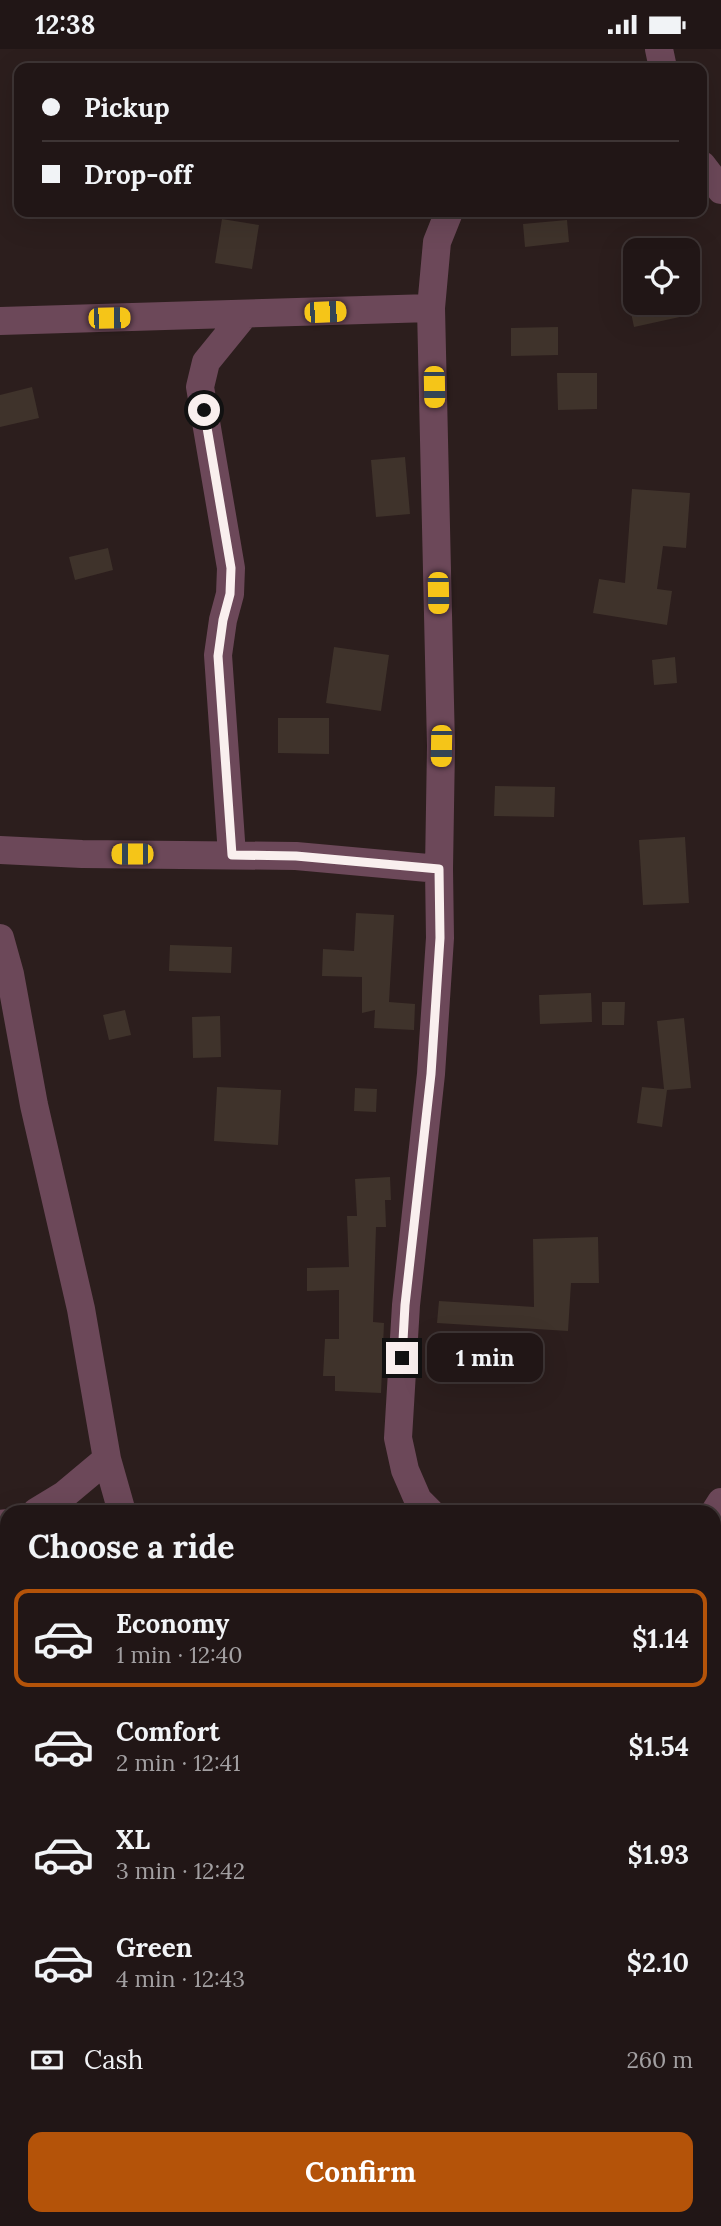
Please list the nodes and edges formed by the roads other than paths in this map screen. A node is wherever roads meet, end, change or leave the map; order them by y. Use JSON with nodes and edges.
{"nodes":[{"id":1,"x":707,"y":172,"type":"edge"},
{"id":2,"x":721,"y":190,"type":"edge"},
{"id":3,"x":447,"y":217,"type":"edge"},
{"id":4,"x":431,"y":308,"type":"junction"},
{"id":5,"x":245,"y":314,"type":"junction"},
{"id":6,"x":0,"y":321,"type":"edge"},
{"id":7,"x":0,"y":850,"type":"edge"},
{"id":8,"x":232,"y":855,"type":"junction"},
{"id":9,"x":439,"y":869,"type":"junction"},
{"id":10,"x":0,"y":938,"type":"edge"},
{"id":11,"x":107,"y":1458,"type":"junction"},
{"id":12,"x":48,"y":1505,"type":"edge"},
{"id":13,"x":120,"y":1505,"type":"edge"},
{"id":14,"x":423,"y":1505,"type":"edge"}],
"edges":[{"from":1,"to":2,"type":"street"},
{"from":3,"to":4,"type":"street"},
{"from":4,"to":5,"type":"street"},
{"from":4,"to":9,"type":"street"},
{"from":5,"to":6,"type":"street"},
{"from":5,"to":8,"type":"street"},
{"from":7,"to":8,"type":"street"},
{"from":8,"to":9,"type":"street"},
{"from":9,"to":14,"type":"street"},
{"from":10,"to":11,"type":"street"},
{"from":11,"to":12,"type":"street"},
{"from":11,"to":13,"type":"street"}]}
